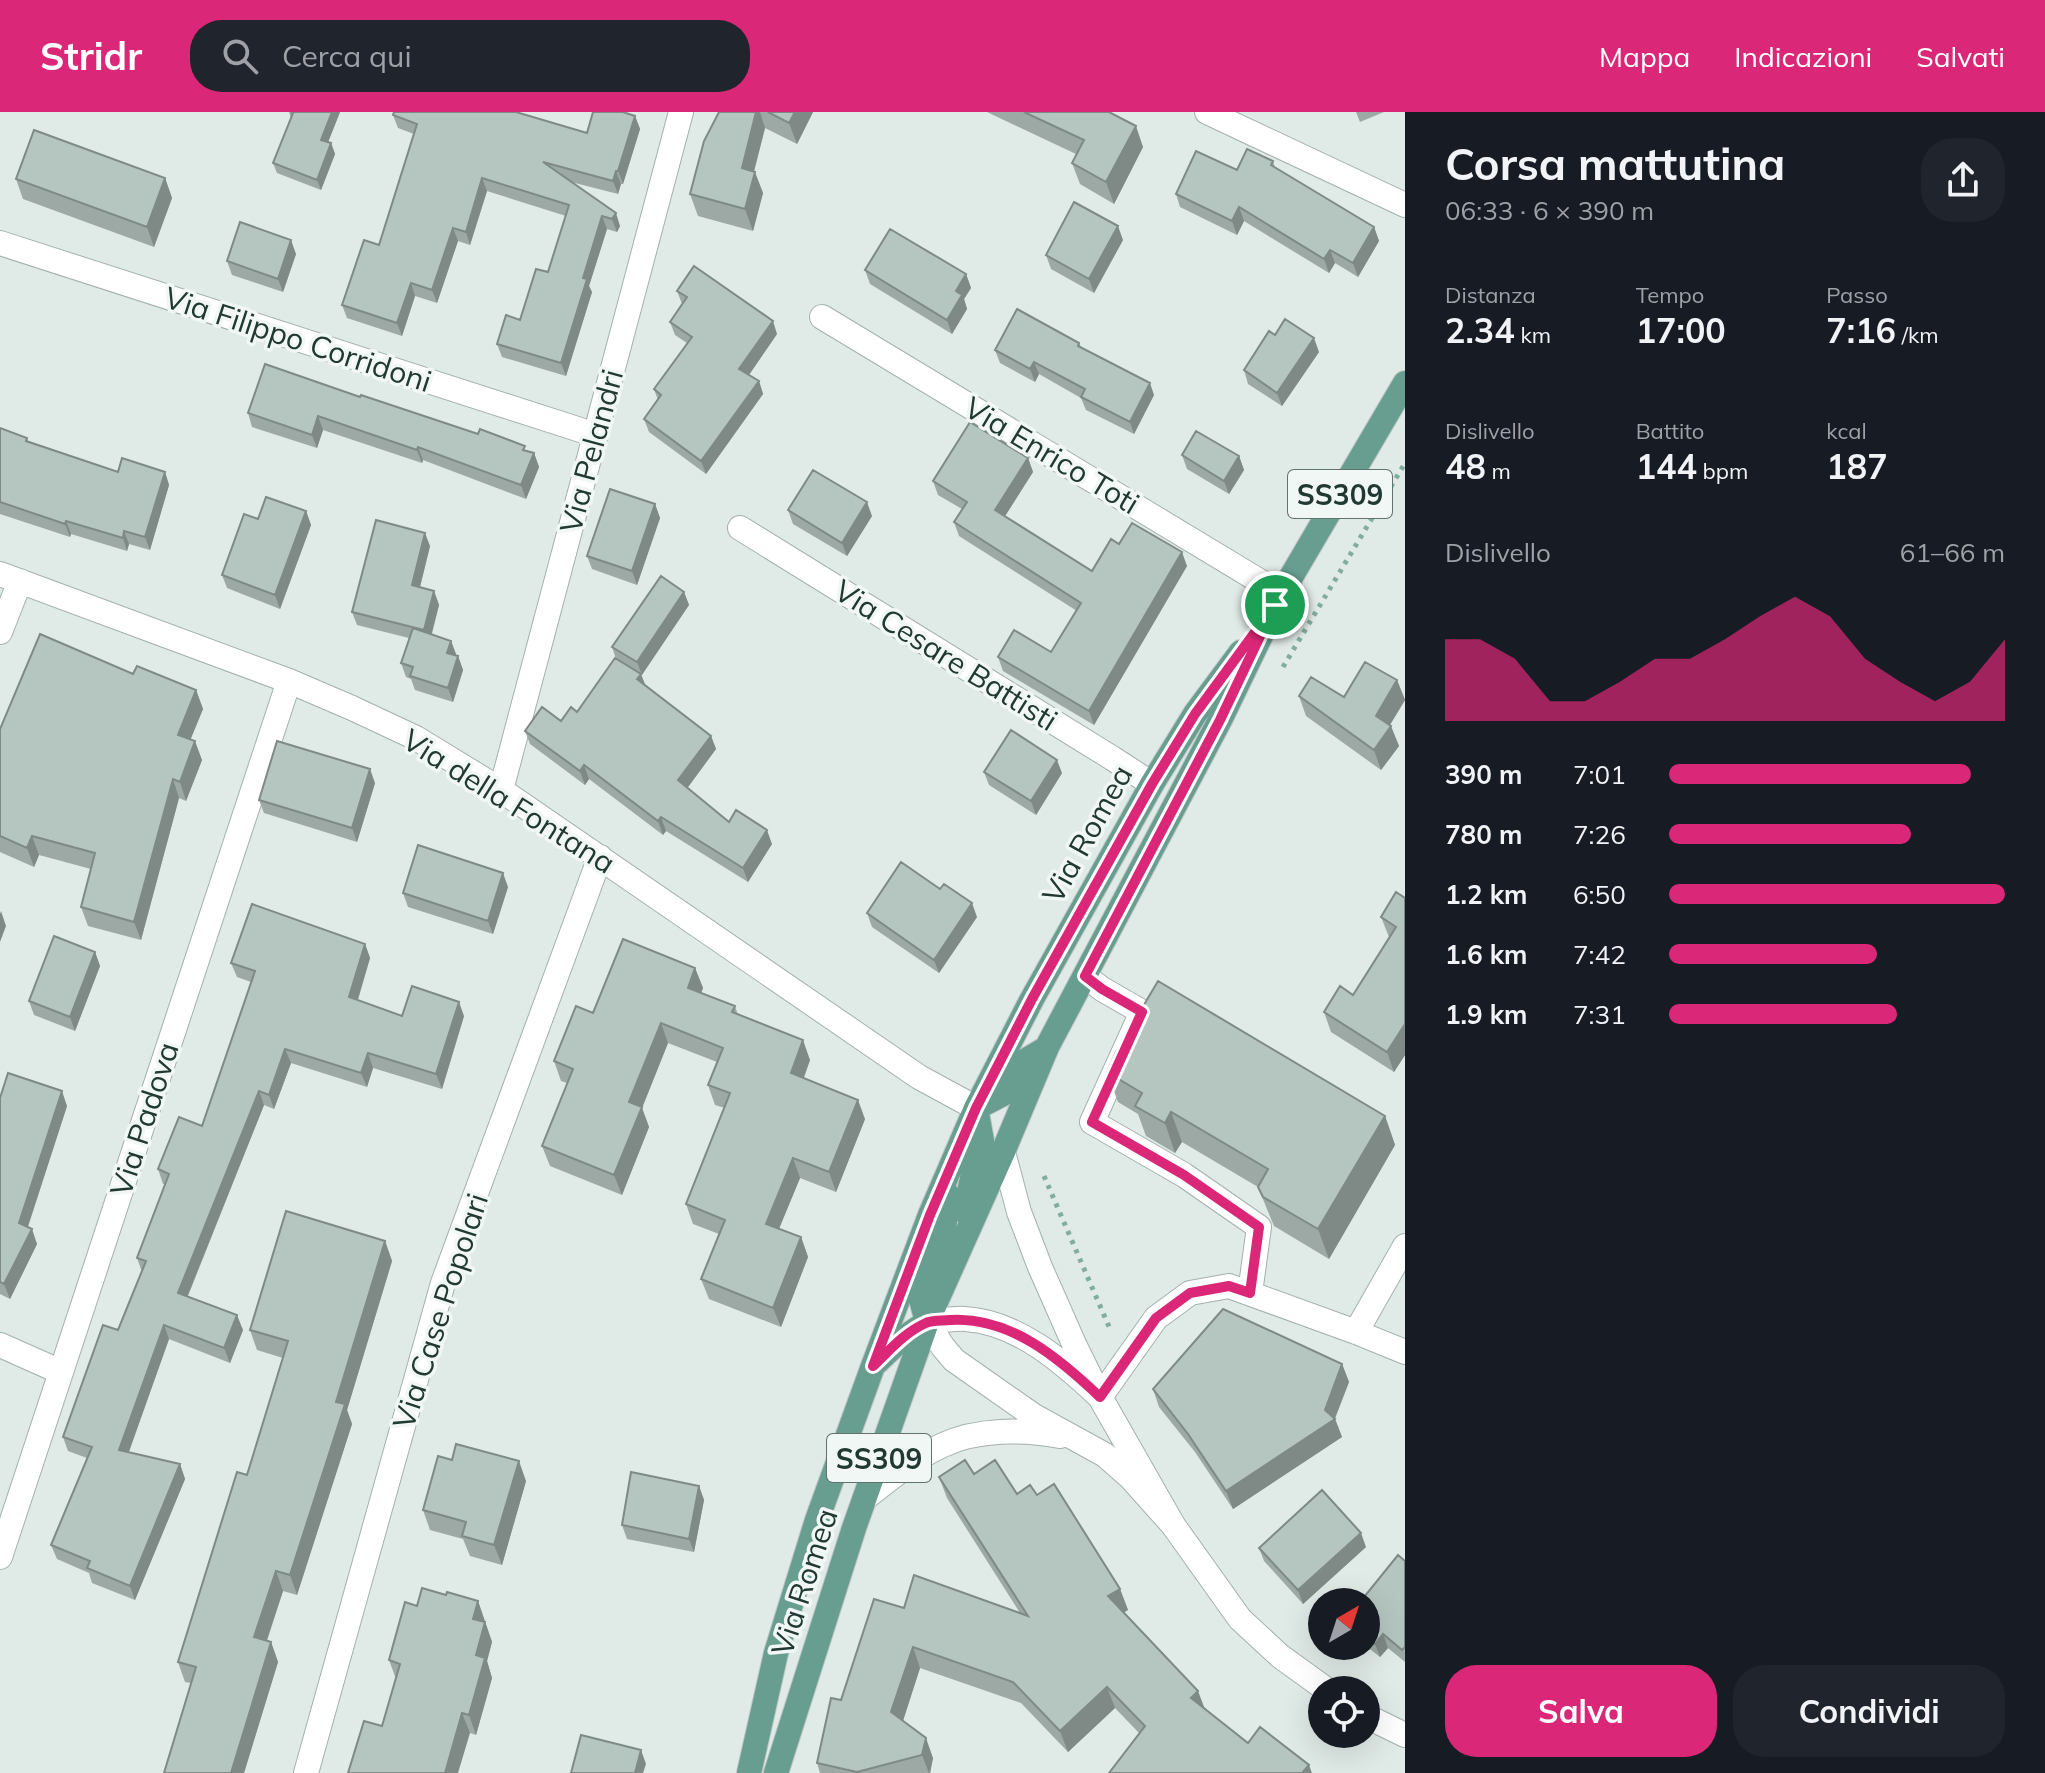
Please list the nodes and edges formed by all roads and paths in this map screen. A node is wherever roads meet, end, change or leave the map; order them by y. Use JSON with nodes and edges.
{"nodes":[{"id":1,"x":1207,"y":112,"type":"edge"},
{"id":2,"x":673,"y":114,"type":"edge"},
{"id":3,"x":1405,"y":205,"type":"edge"},
{"id":4,"x":0,"y":243,"type":"edge"},
{"id":5,"x":822,"y":317,"type":"dead end"},
{"id":6,"x":1405,"y":383,"type":"edge"},
{"id":7,"x":596,"y":435,"type":"junction"},
{"id":8,"x":740,"y":528,"type":"dead end"},
{"id":9,"x":10,"y":578,"type":"edge"},
{"id":10,"x":1278,"y":600,"type":"junction"},
{"id":11,"x":0,"y":632,"type":"edge"},
{"id":12,"x":289,"y":681,"type":"junction"},
{"id":13,"x":1152,"y":784,"type":"junction"},
{"id":14,"x":501,"y":790,"type":"junction"},
{"id":15,"x":600,"y":857,"type":"junction"},
{"id":16,"x":1085,"y":976,"type":"junction"},
{"id":17,"x":1047,"y":1047,"type":"junction"},
{"id":18,"x":976,"y":1108,"type":"junction"},
{"id":19,"x":1003,"y":1152,"type":"junction"},
{"id":20,"x":952,"y":1164,"type":"junction"},
{"id":21,"x":1039,"y":1164,"type":"dead end"},
{"id":22,"x":1405,"y":1246,"type":"edge"},
{"id":23,"x":957,"y":1253,"type":"junction"},
{"id":24,"x":1250,"y":1293,"type":"junction"},
{"id":25,"x":927,"y":1322,"type":"junction"},
{"id":26,"x":1356,"y":1332,"type":"junction"},
{"id":27,"x":0,"y":1345,"type":"edge"},
{"id":28,"x":1405,"y":1352,"type":"edge"},
{"id":29,"x":1125,"y":1363,"type":"junction"},
{"id":30,"x":873,"y":1366,"type":"junction"},
{"id":31,"x":61,"y":1372,"type":"junction"},
{"id":32,"x":1100,"y":1397,"type":"junction"},
{"id":33,"x":1076,"y":1439,"type":"junction"},
{"id":34,"x":865,"y":1498,"type":"junction"},
{"id":35,"x":1173,"y":1525,"type":"junction"},
{"id":36,"x":0,"y":1557,"type":"edge"},
{"id":37,"x":1308,"y":1676,"type":"edge"},
{"id":38,"x":1380,"y":1723,"type":"edge"},
{"id":39,"x":1405,"y":1735,"type":"edge"},
{"id":40,"x":306,"y":1773,"type":"edge"},
{"id":41,"x":749,"y":1773,"type":"edge"},
{"id":42,"x":776,"y":1773,"type":"edge"}],
"edges":[{"from":1,"to":3,"type":"street"},
{"from":2,"to":7,"type":"street","name":"Via Pelandri"},
{"from":4,"to":7,"type":"street","name":"Via Filippo Corridoni"},
{"from":5,"to":10,"type":"street","name":"Via Enrico Toti"},
{"from":6,"to":10,"type":"main road","name":"Via Romea","number":"SS309"},
{"from":7,"to":14,"type":"street","name":"Via Pelandri"},
{"from":8,"to":13,"type":"street","name":"Via Cesare Battisti"},
{"from":9,"to":11,"type":"street"},
{"from":9,"to":12,"type":"street","name":"Via della Fontana"},
{"from":10,"to":13,"type":"main road","name":"Via Romea","number":"SS309"},
{"from":10,"to":16,"type":"main road","name":"Via Romea","number":"SS309"},
{"from":12,"to":14,"type":"street","name":"Via della Fontana"},
{"from":12,"to":31,"type":"street","name":"Via Padova"},
{"from":13,"to":18,"type":"main road","name":"Via Romea","number":"SS309"},
{"from":14,"to":15,"type":"street","name":"Via della Fontana"},
{"from":15,"to":18,"type":"street","name":"Via della Fontana"},
{"from":15,"to":40,"type":"street","name":"Via Case Popolari"},
{"from":16,"to":17,"type":"main road","name":"Via Romea","number":"SS309"},
{"from":16,"to":24,"type":"street"},
{"from":17,"to":18,"type":"main road","name":"Via Romea","number":"SS309"},
{"from":17,"to":19,"type":"main road","name":"Via Romea","number":"SS309"},
{"from":18,"to":19,"type":"main road"},
{"from":18,"to":20,"type":"main road","name":"Via Romea","number":"SS309"},
{"from":18,"to":23,"type":"main road","name":"Via Romea","number":"SS309"},
{"from":19,"to":23,"type":"main road","name":"Via Romea","number":"SS309"},
{"from":19,"to":32,"type":"street"},
{"from":20,"to":25,"type":"main road","name":"Via Romea","number":"SS309"},
{"from":20,"to":30,"type":"main road","name":"Via Romea","number":"SS309"},
{"from":21,"to":29,"type":"path"},
{"from":22,"to":26,"type":"street"},
{"from":23,"to":25,"type":"main road","name":"Via Romea","number":"SS309"},
{"from":24,"to":26,"type":"street"},
{"from":24,"to":29,"type":"street"},
{"from":25,"to":30,"type":"main road","name":"Via Romea","number":"SS309"},
{"from":25,"to":32,"type":"street"},
{"from":25,"to":33,"type":"street"},
{"from":25,"to":34,"type":"main road","name":"Via Romea","number":"SS309"},
{"from":26,"to":28,"type":"street"},
{"from":27,"to":31,"type":"street"},
{"from":29,"to":32,"type":"street"},
{"from":30,"to":41,"type":"main road","name":"Via Romea","number":"SS309"},
{"from":31,"to":36,"type":"street","name":"Via Padova"},
{"from":32,"to":35,"type":"street"},
{"from":33,"to":34,"type":"street"},
{"from":33,"to":35,"type":"street"},
{"from":34,"to":42,"type":"main road","name":"Via Romea","number":"SS309"},
{"from":35,"to":37,"type":"street"},
{"from":38,"to":39,"type":"street"}]}
